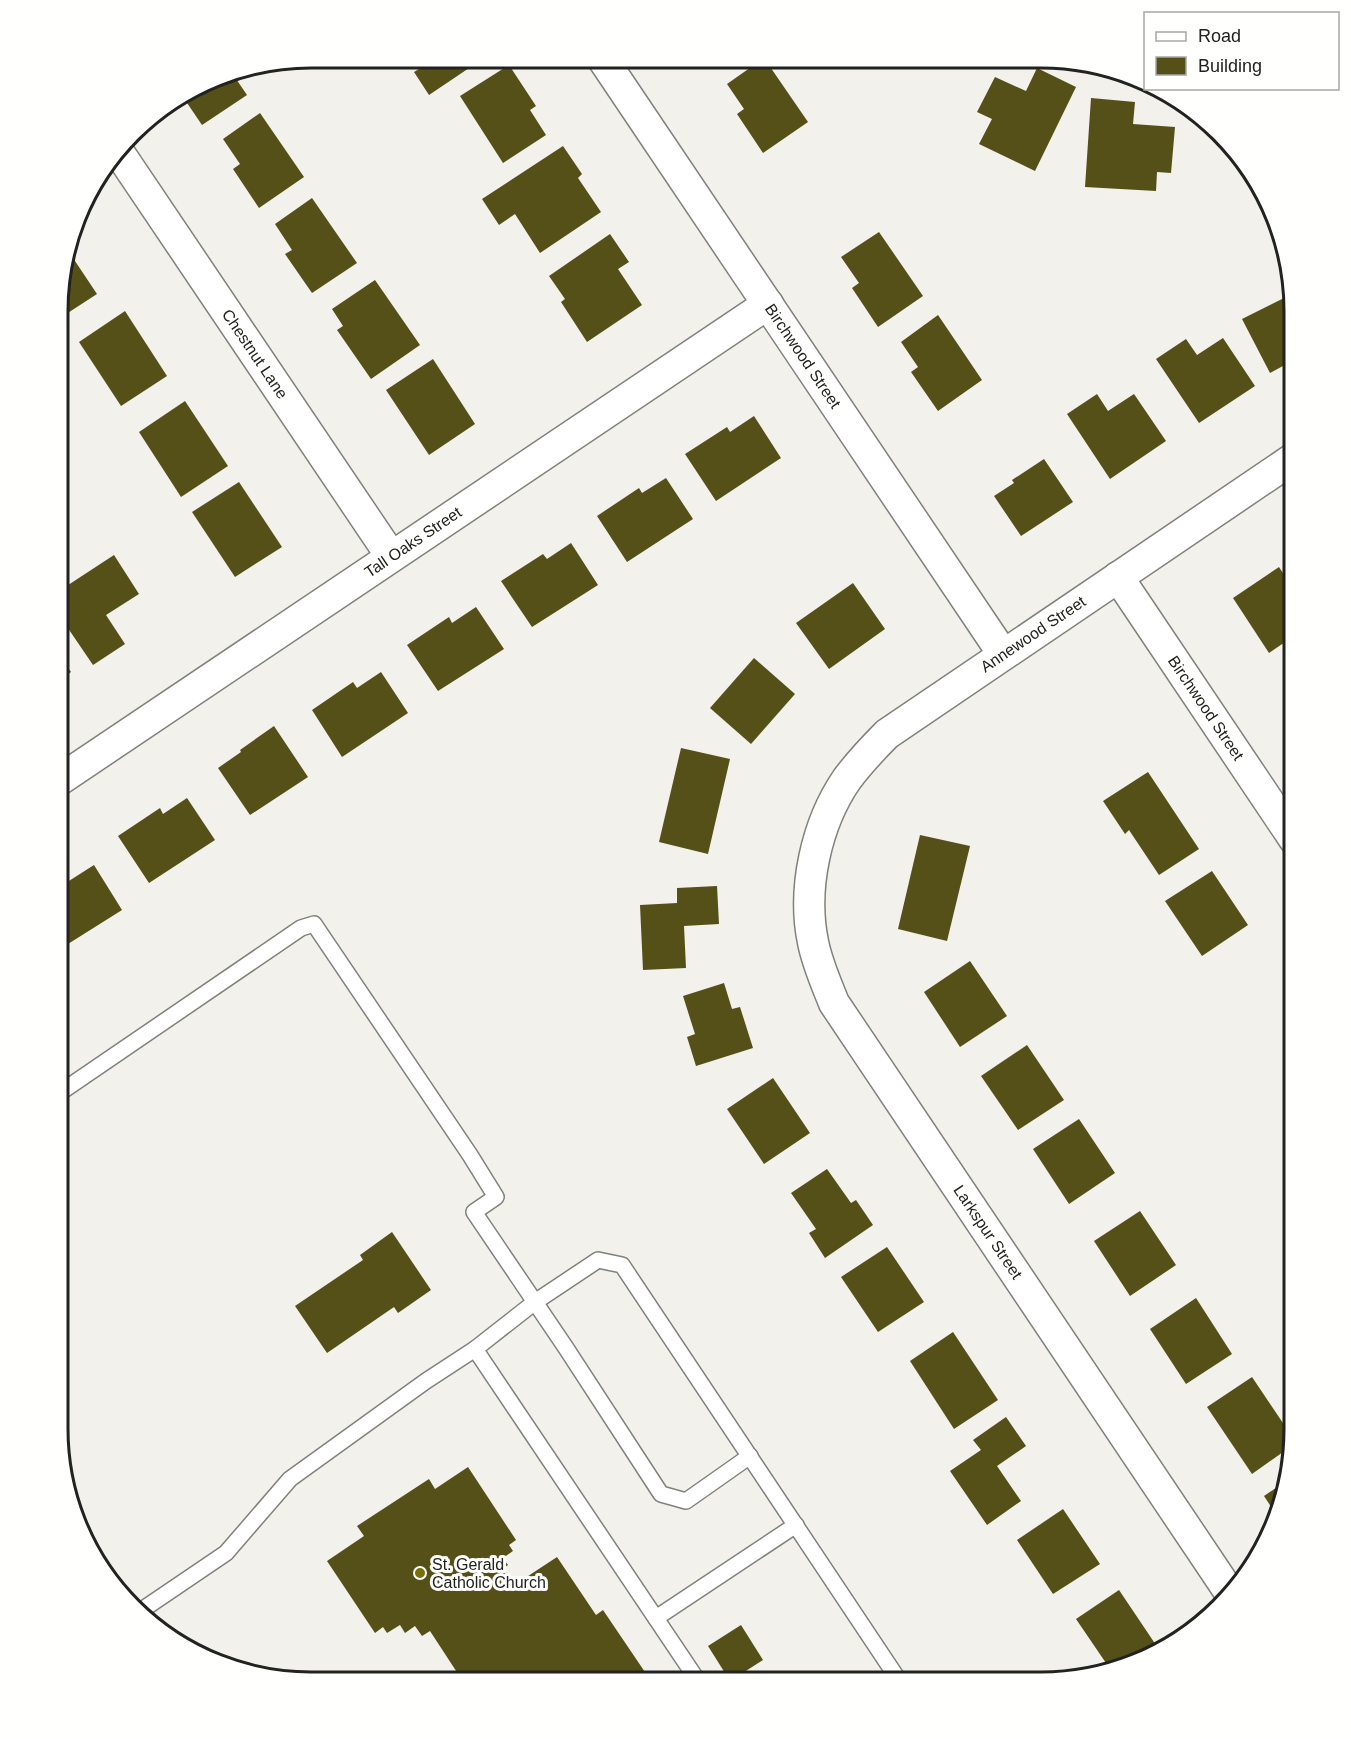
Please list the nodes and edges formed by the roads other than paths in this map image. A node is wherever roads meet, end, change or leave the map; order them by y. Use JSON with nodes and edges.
{"nodes":[{"id":1,"x":609,"y":68,"type":"edge"},
{"id":2,"x":122,"y":157,"type":"edge"},
{"id":3,"x":768,"y":304,"type":"junction"},
{"id":4,"x":1284,"y":465,"type":"edge"},
{"id":5,"x":391,"y":556,"type":"junction"},
{"id":6,"x":1118,"y":577,"type":"junction"},
{"id":7,"x":1003,"y":654,"type":"junction"},
{"id":8,"x":68,"y":774,"type":"edge"},
{"id":9,"x":1284,"y":824,"type":"edge"},
{"id":10,"x":816,"y":849,"type":"joint"},
{"id":11,"x":68,"y":1087,"type":"edge"},
{"id":12,"x":535,"y":1302,"type":"junction"},
{"id":13,"x":475,"y":1349,"type":"junction"},
{"id":14,"x":750,"y":1456,"type":"junction"},
{"id":15,"x":796,"y":1525,"type":"junction"},
{"id":16,"x":1225,"y":1586,"type":"edge"},
{"id":17,"x":146,"y":1607,"type":"edge"},
{"id":18,"x":656,"y":1618,"type":"junction"},
{"id":19,"x":693,"y":1672,"type":"edge"},
{"id":20,"x":893,"y":1672,"type":"edge"}],
"edges":[{"from":1,"to":3,"type":"street","name":"Birchwood Street"},
{"from":2,"to":5,"type":"street","name":"Chestnut Lane"},
{"from":3,"to":5,"type":"street","name":"Tall Oaks Street"},
{"from":3,"to":7,"type":"street","name":"Birchwood Street"},
{"from":4,"to":6,"type":"street","name":"Annewood Street"},
{"from":5,"to":8,"type":"street","name":"Tall Oaks Street"},
{"from":6,"to":7,"type":"street","name":"Annewood Street"},
{"from":6,"to":9,"type":"street","name":"Birchwood Street"},
{"from":7,"to":10,"type":"street","name":"Annewood Street"},
{"from":10,"to":16,"type":"street","name":"Larkspur Street"},
{"from":11,"to":12,"type":"lane"},
{"from":12,"to":13,"type":"lane"},
{"from":12,"to":14,"type":"lane"},
{"from":12,"to":14,"type":"lane"},
{"from":13,"to":17,"type":"lane"},
{"from":13,"to":18,"type":"lane"},
{"from":14,"to":15,"type":"lane"},
{"from":15,"to":18,"type":"lane"},
{"from":15,"to":20,"type":"lane"},
{"from":18,"to":19,"type":"lane"}]}
